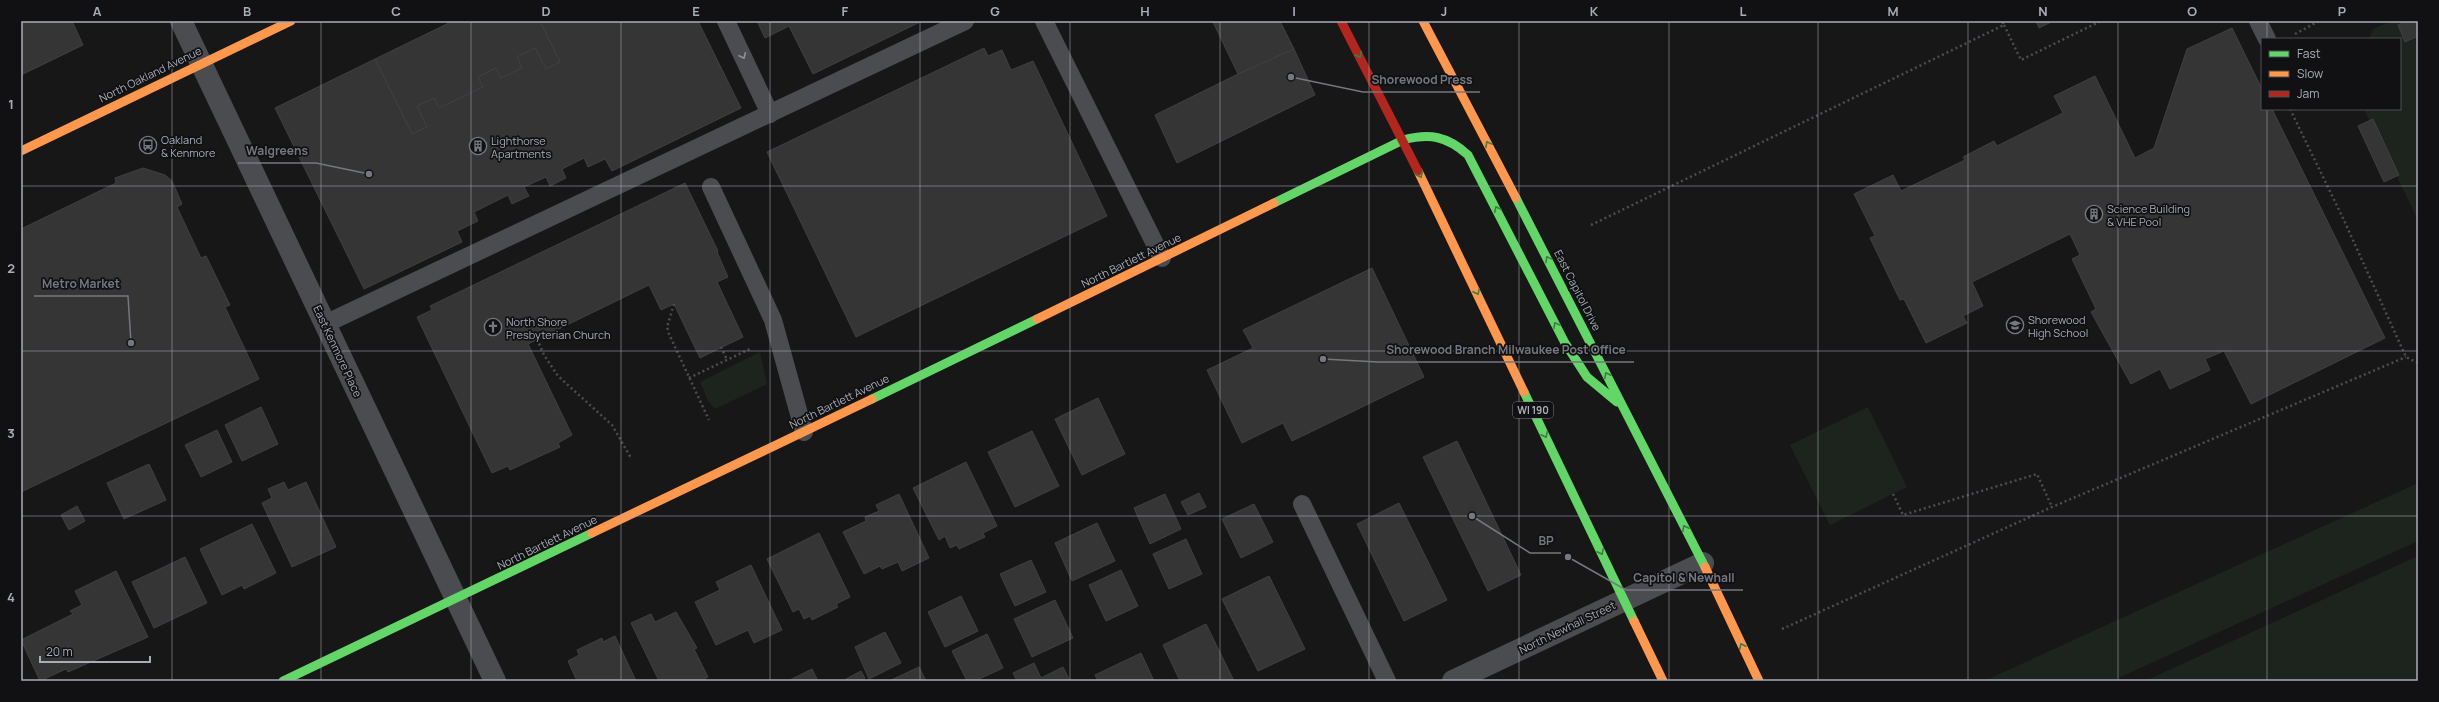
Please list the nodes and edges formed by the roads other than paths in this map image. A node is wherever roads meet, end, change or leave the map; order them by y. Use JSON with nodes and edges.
{"nodes":[{"id":1,"x":181,"y":21,"type":"edge"},
{"id":2,"x":291,"y":21,"type":"edge"},
{"id":3,"x":726,"y":21,"type":"edge"},
{"id":4,"x":965,"y":21,"type":"edge"},
{"id":5,"x":1044,"y":21,"type":"edge"},
{"id":6,"x":1341,"y":21,"type":"edge"},
{"id":7,"x":1423,"y":21,"type":"edge"},
{"id":8,"x":1428,"y":21,"type":"edge"},
{"id":9,"x":2258,"y":21,"type":"edge"},
{"id":10,"x":1431,"y":35,"type":"junction"},
{"id":11,"x":2266,"y":38,"type":"edge"},
{"id":12,"x":202,"y":62,"type":"junction"},
{"id":13,"x":770,"y":114,"type":"junction"},
{"id":14,"x":1403,"y":140,"type":"junction"},
{"id":15,"x":21,"y":151,"type":"edge"},
{"id":16,"x":711,"y":187,"type":"dead end"},
{"id":17,"x":1162,"y":258,"type":"junction"},
{"id":18,"x":325,"y":324,"type":"junction"},
{"id":19,"x":1624,"y":408,"type":"junction"},
{"id":20,"x":804,"y":432,"type":"junction"},
{"id":21,"x":1302,"y":504,"type":"dead end"},
{"id":22,"x":1703,"y":563,"type":"junction"},
{"id":23,"x":1624,"y":599,"type":"junction"},
{"id":24,"x":456,"y":600,"type":"junction"},
{"id":25,"x":283,"y":681,"type":"edge"},
{"id":26,"x":495,"y":681,"type":"edge"},
{"id":27,"x":1387,"y":681,"type":"edge"},
{"id":28,"x":1453,"y":681,"type":"edge"},
{"id":29,"x":1663,"y":681,"type":"edge"},
{"id":30,"x":1759,"y":681,"type":"edge"}],
"edges":[{"from":1,"to":12,"type":"street","name":"East Kenmore Place"},
{"from":2,"to":12,"type":"main road","name":"North Oakland Avenue"},
{"from":3,"to":13,"type":"lane","one_way":true},
{"from":4,"to":13,"type":"lane"},
{"from":5,"to":17,"type":"lane"},
{"from":6,"to":14,"type":"main road","number":"WI 190","one_way":true},
{"from":7,"to":10,"type":"main road","name":"East Capitol Drive"},
{"from":8,"to":10,"type":"main road"},
{"from":9,"to":11,"type":"lane"},
{"from":19,"to":10,"type":"main road","name":"East Capitol Drive","one_way":true},
{"from":12,"to":15,"type":"main road","name":"North Oakland Avenue"},
{"from":12,"to":18,"type":"street","name":"East Kenmore Place"},
{"from":13,"to":18,"type":"lane"},
{"from":14,"to":17,"type":"main road","name":"North Bartlett Avenue"},
{"from":19,"to":14,"type":"main road","name":"North Bartlett Avenue","one_way":true},
{"from":14,"to":23,"type":"main road","number":"WI 190","one_way":true},
{"from":16,"to":20,"type":"lane"},
{"from":17,"to":20,"type":"main road","name":"North Bartlett Avenue"},
{"from":18,"to":24,"type":"street","name":"East Kenmore Place"},
{"from":22,"to":19,"type":"main road","name":"East Capitol Drive","one_way":true},
{"from":20,"to":24,"type":"main road","name":"North Bartlett Avenue"},
{"from":21,"to":27,"type":"lane"},
{"from":22,"to":23,"type":"street","name":"North Newhall Street"},
{"from":30,"to":22,"type":"main road","name":"East Capitol Drive","one_way":true},
{"from":23,"to":28,"type":"street","name":"North Newhall Street"},
{"from":23,"to":29,"type":"main road","number":"WI 190"},
{"from":24,"to":25,"type":"main road","name":"North Bartlett Avenue"},
{"from":24,"to":26,"type":"street","name":"East Kenmore Place"}]}
